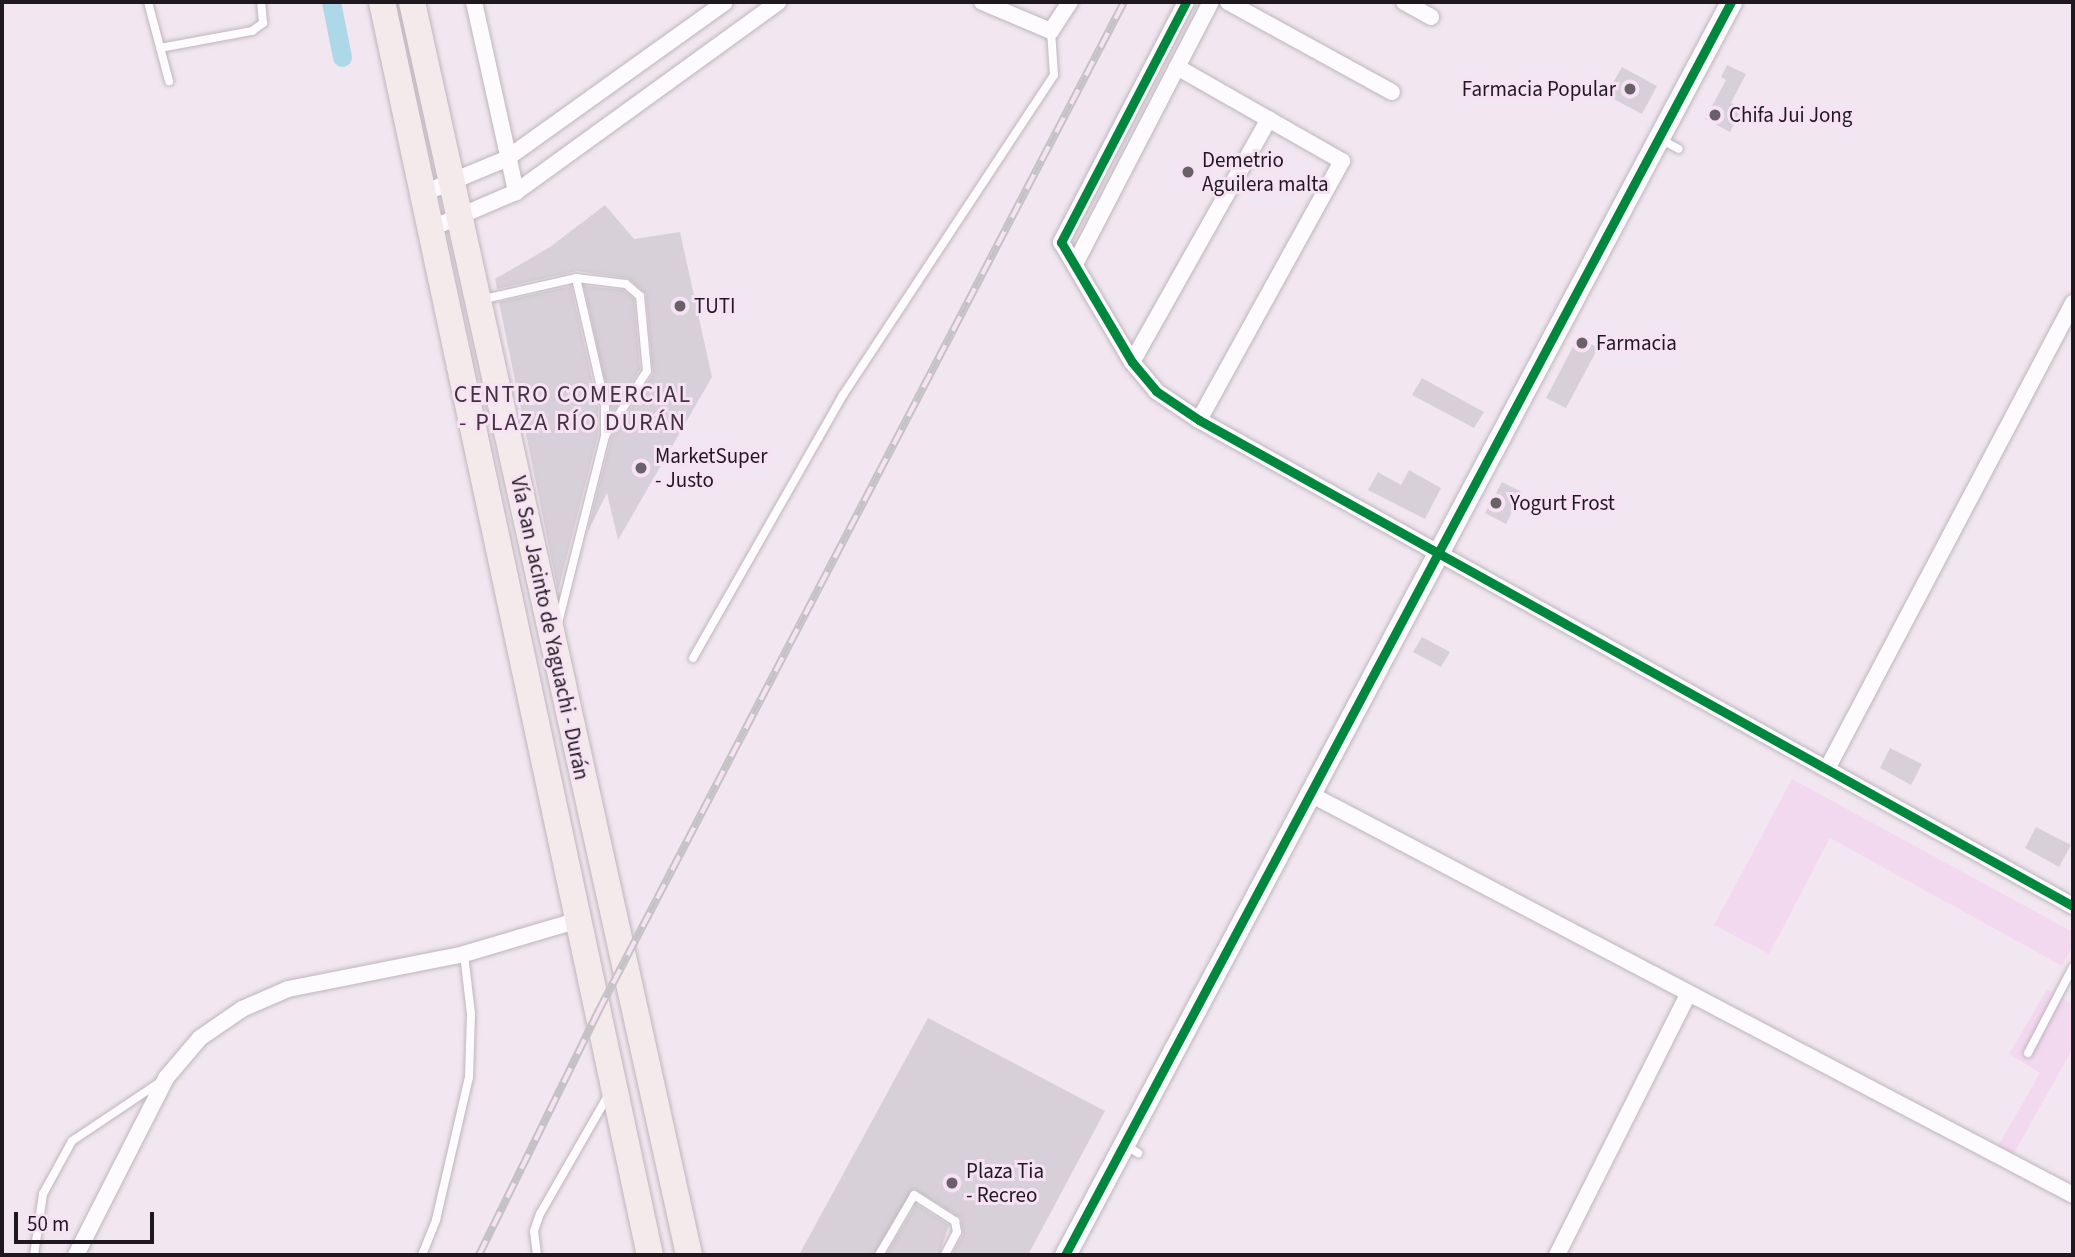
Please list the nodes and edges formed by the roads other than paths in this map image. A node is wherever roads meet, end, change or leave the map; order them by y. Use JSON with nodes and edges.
{"nodes":[{"id":1,"x":148,"y":2,"type":"edge"},
{"id":2,"x":261,"y":2,"type":"edge"},
{"id":3,"x":382,"y":2,"type":"edge"},
{"id":4,"x":412,"y":2,"type":"edge"},
{"id":5,"x":474,"y":2,"type":"edge"},
{"id":6,"x":725,"y":2,"type":"edge"},
{"id":7,"x":778,"y":2,"type":"edge"},
{"id":8,"x":982,"y":2,"type":"edge"},
{"id":9,"x":1070,"y":2,"type":"edge"},
{"id":10,"x":1186,"y":2,"type":"edge"},
{"id":11,"x":1211,"y":2,"type":"edge"},
{"id":12,"x":1228,"y":2,"type":"edge"},
{"id":13,"x":1404,"y":2,"type":"edge"},
{"id":14,"x":1731,"y":2,"type":"edge"},
{"id":15,"x":1431,"y":17,"type":"dead end"},
{"id":16,"x":1051,"y":31,"type":"junction"},
{"id":17,"x":160,"y":48,"type":"junction"},
{"id":18,"x":1177,"y":67,"type":"junction"},
{"id":19,"x":169,"y":80,"type":"dead end"},
{"id":20,"x":1392,"y":92,"type":"dead end"},
{"id":21,"x":1269,"y":119,"type":"junction"},
{"id":22,"x":1658,"y":138,"type":"junction"},
{"id":23,"x":1679,"y":149,"type":"dead end"},
{"id":24,"x":506,"y":159,"type":"junction"},
{"id":25,"x":452,"y":183,"type":"junction"},
{"id":26,"x":424,"y":192,"type":"junction"},
{"id":27,"x":516,"y":192,"type":"junction"},
{"id":28,"x":459,"y":217,"type":"junction"},
{"id":29,"x":432,"y":228,"type":"junction"},
{"id":30,"x":1075,"y":264,"type":"junction"},
{"id":31,"x":576,"y":278,"type":"junction"},
{"id":32,"x":478,"y":301,"type":"junction"},
{"id":33,"x":2073,"y":303,"type":"edge"},
{"id":34,"x":1132,"y":362,"type":"junction"},
{"id":35,"x":1199,"y":420,"type":"junction"},
{"id":36,"x":605,"y":436,"type":"junction"},
{"id":37,"x":1439,"y":551,"type":"junction"},
{"id":38,"x":553,"y":643,"type":"junction"},
{"id":39,"x":693,"y":658,"type":"dead end"},
{"id":40,"x":1827,"y":769,"type":"junction"},
{"id":41,"x":1310,"y":794,"type":"junction"},
{"id":42,"x":2073,"y":906,"type":"edge"},
{"id":43,"x":579,"y":920,"type":"junction"},
{"id":44,"x":464,"y":954,"type":"junction"},
{"id":45,"x":2073,"y":967,"type":"edge"},
{"id":46,"x":1688,"y":994,"type":"junction"},
{"id":47,"x":2028,"y":1053,"type":"dead end"},
{"id":48,"x":166,"y":1078,"type":"junction"},
{"id":49,"x":614,"y":1086,"type":"junction"},
{"id":50,"x":2073,"y":1195,"type":"edge"},
{"id":51,"x":34,"y":1255,"type":"edge"},
{"id":52,"x":76,"y":1255,"type":"edge"},
{"id":53,"x":422,"y":1255,"type":"edge"},
{"id":54,"x":537,"y":1255,"type":"edge"},
{"id":55,"x":650,"y":1255,"type":"edge"},
{"id":56,"x":689,"y":1255,"type":"edge"},
{"id":57,"x":879,"y":1255,"type":"edge"},
{"id":58,"x":945,"y":1255,"type":"edge"},
{"id":59,"x":1065,"y":1255,"type":"edge"},
{"id":60,"x":1557,"y":1255,"type":"edge"}],
"edges":[{"from":1,"to":17,"type":"lane"},
{"from":2,"to":17,"type":"lane"},
{"from":3,"to":26,"type":"main road","name":"Vía San Jacinto de Yaguachi - Durán"},
{"from":4,"to":25,"type":"main road","name":"Vía San Jacinto de Yaguachi - Durán"},
{"from":5,"to":24,"type":"street"},
{"from":6,"to":24,"type":"street"},
{"from":7,"to":27,"type":"street"},
{"from":8,"to":16,"type":"street"},
{"from":9,"to":16,"type":"street"},
{"from":10,"to":30,"type":"street"},
{"from":11,"to":18,"type":"street"},
{"from":12,"to":20,"type":"street"},
{"from":13,"to":15,"type":"street"},
{"from":14,"to":22,"type":"street"},
{"from":16,"to":39,"type":"lane"},
{"from":17,"to":19,"type":"lane"},
{"from":18,"to":21,"type":"street"},
{"from":18,"to":30,"type":"street"},
{"from":21,"to":34,"type":"street"},
{"from":21,"to":35,"type":"street"},
{"from":22,"to":23,"type":"lane"},
{"from":22,"to":37,"type":"street"},
{"from":24,"to":25,"type":"street"},
{"from":24,"to":27,"type":"street"},
{"from":25,"to":26,"type":"street"},
{"from":25,"to":28,"type":"main road","name":"Vía San Jacinto de Yaguachi - Durán"},
{"from":26,"to":29,"type":"main road","name":"Vía San Jacinto de Yaguachi - Durán"},
{"from":27,"to":28,"type":"street"},
{"from":28,"to":29,"type":"street"},
{"from":28,"to":32,"type":"main road","name":"Vía San Jacinto de Yaguachi - Durán"},
{"from":29,"to":43,"type":"main road","name":"Vía San Jacinto de Yaguachi - Durán"},
{"from":30,"to":34,"type":"street"},
{"from":31,"to":32,"type":"lane"},
{"from":31,"to":36,"type":"lane"},
{"from":31,"to":36,"type":"lane"},
{"from":32,"to":38,"type":"main road","name":"Vía San Jacinto de Yaguachi - Durán"},
{"from":33,"to":40,"type":"street"},
{"from":34,"to":35,"type":"street"},
{"from":35,"to":37,"type":"street"},
{"from":36,"to":38,"type":"lane"},
{"from":37,"to":40,"type":"street"},
{"from":37,"to":41,"type":"street"},
{"from":38,"to":56,"type":"main road","name":"Vía San Jacinto de Yaguachi - Durán"},
{"from":40,"to":42,"type":"street"},
{"from":41,"to":46,"type":"street"},
{"from":41,"to":59,"type":"street"},
{"from":43,"to":44,"type":"street"},
{"from":43,"to":49,"type":"main road","name":"Vía San Jacinto de Yaguachi - Durán"},
{"from":44,"to":48,"type":"street"},
{"from":44,"to":53,"type":"lane"},
{"from":45,"to":47,"type":"lane"},
{"from":46,"to":50,"type":"street"},
{"from":46,"to":60,"type":"street"},
{"from":48,"to":51,"type":"lane"},
{"from":48,"to":52,"type":"street"},
{"from":49,"to":54,"type":"lane"},
{"from":49,"to":55,"type":"main road","name":"Vía San Jacinto de Yaguachi - Durán"},
{"from":57,"to":58,"type":"lane"}]}
